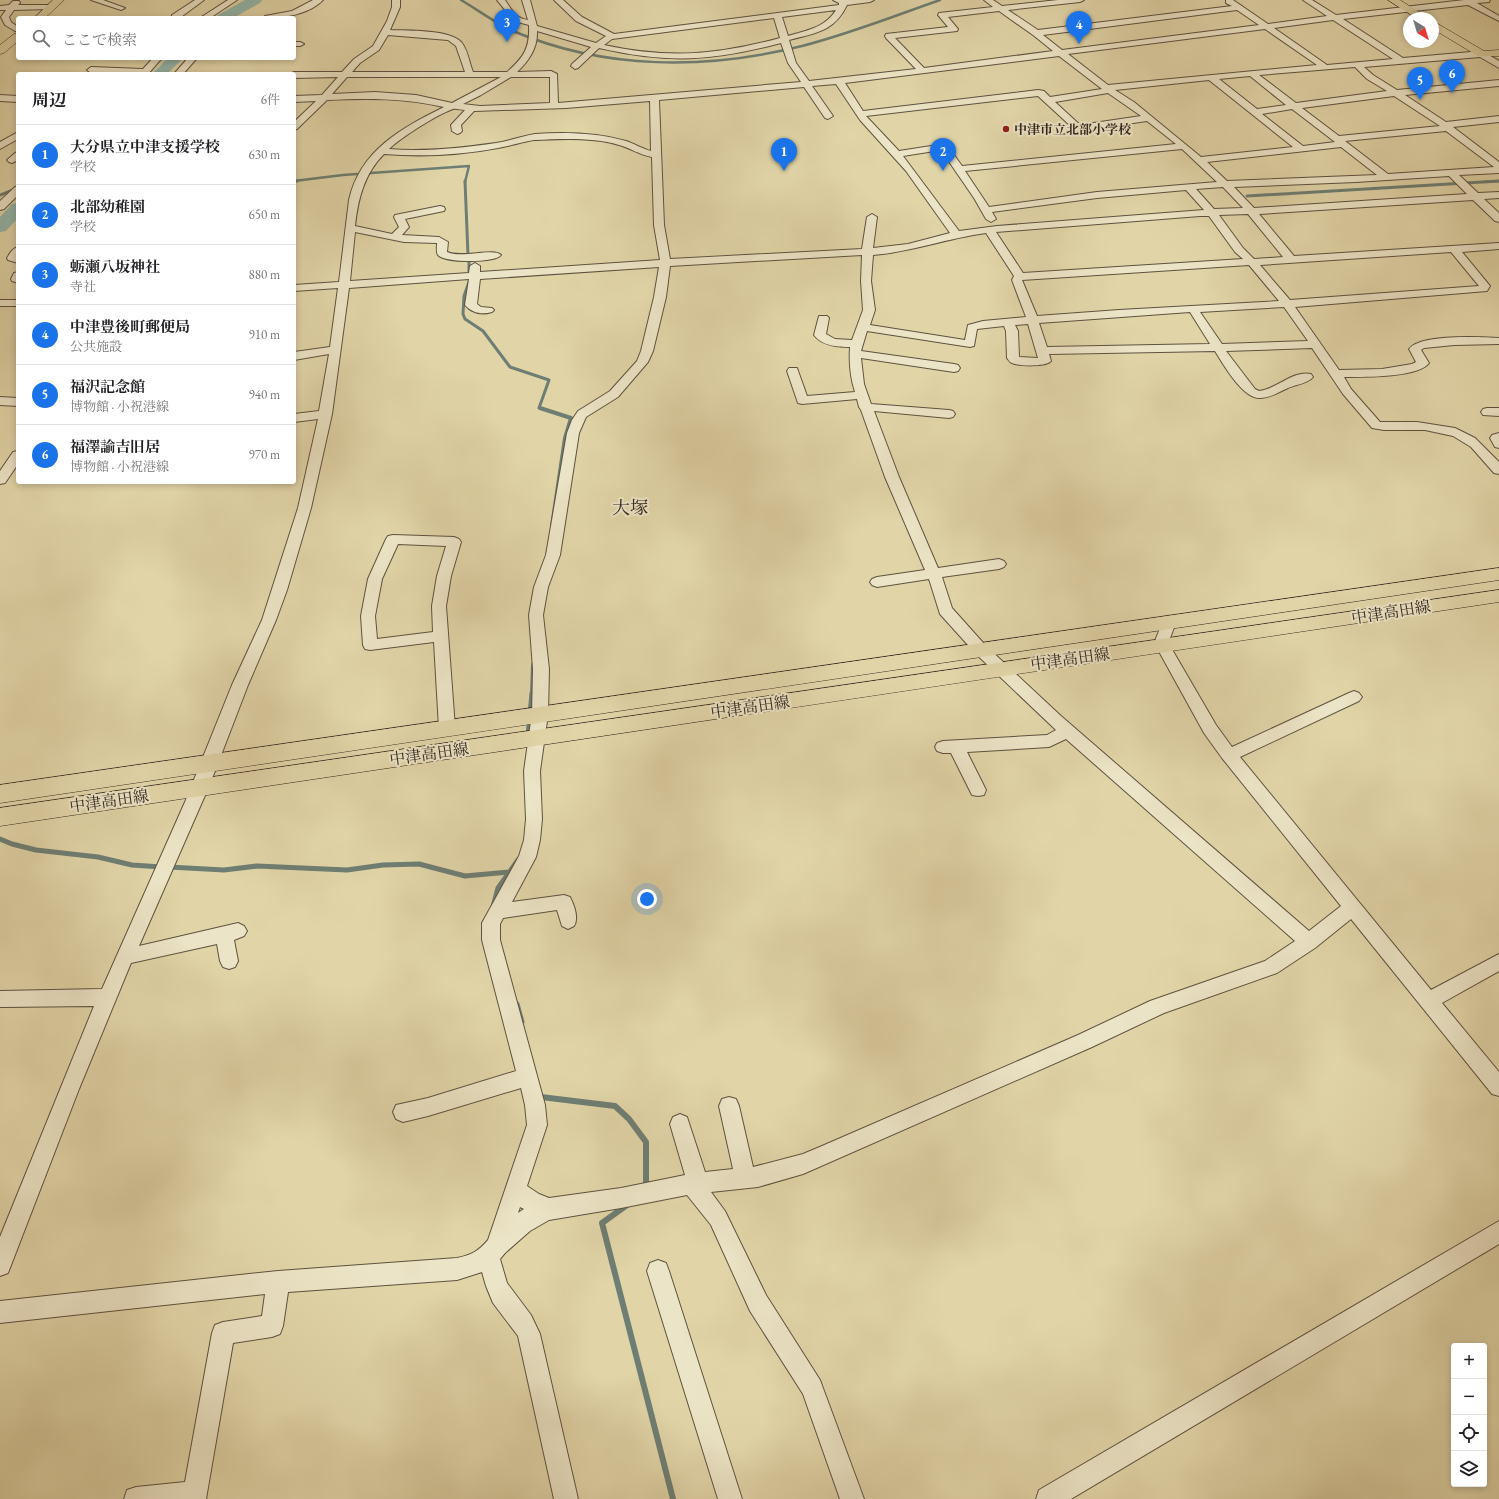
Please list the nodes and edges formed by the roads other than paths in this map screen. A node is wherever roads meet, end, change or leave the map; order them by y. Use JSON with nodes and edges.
{"nodes":[{"id":1,"x":19,"y":0,"type":"edge"},
{"id":2,"x":59,"y":0,"type":"edge"},
{"id":3,"x":95,"y":0,"type":"edge"},
{"id":4,"x":200,"y":0,"type":"edge"},
{"id":5,"x":233,"y":0,"type":"edge"},
{"id":6,"x":319,"y":0,"type":"edge"},
{"id":7,"x":396,"y":0,"type":"edge"},
{"id":8,"x":501,"y":0,"type":"edge"},
{"id":9,"x":526,"y":0,"type":"edge"},
{"id":10,"x":558,"y":0,"type":"edge"},
{"id":11,"x":870,"y":0,"type":"edge"},
{"id":12,"x":988,"y":0,"type":"edge"},
{"id":13,"x":1080,"y":0,"type":"edge"},
{"id":14,"x":1227,"y":0,"type":"edge"},
{"id":15,"x":1307,"y":0,"type":"edge"},
{"id":16,"x":1393,"y":0,"type":"edge"},
{"id":17,"x":1486,"y":0,"type":"edge"},
{"id":18,"x":1468,"y":1,"type":"edge"},
{"id":19,"x":841,"y":3,"type":"edge"},
{"id":20,"x":50,"y":7,"type":"junction"},
{"id":21,"x":0,"y":8,"type":"edge"},
{"id":22,"x":11,"y":8,"type":"junction"},
{"id":23,"x":120,"y":8,"type":"dead end"},
{"id":24,"x":999,"y":8,"type":"junction"},
{"id":25,"x":1238,"y":8,"type":"junction"},
{"id":26,"x":1408,"y":9,"type":"junction"},
{"id":27,"x":1413,"y":12,"type":"edge"},
{"id":28,"x":777,"y":15,"type":"junction"},
{"id":29,"x":40,"y":16,"type":"edge"},
{"id":30,"x":176,"y":16,"type":"edge"},
{"id":31,"x":207,"y":16,"type":"edge"},
{"id":32,"x":278,"y":16,"type":"edge"},
{"id":33,"x":1334,"y":18,"type":"junction"},
{"id":34,"x":1499,"y":19,"type":"edge"},
{"id":35,"x":532,"y":25,"type":"junction"},
{"id":36,"x":1264,"y":27,"type":"junction"},
{"id":37,"x":1439,"y":28,"type":"edge"},
{"id":38,"x":14,"y":32,"type":"edge"},
{"id":39,"x":386,"y":32,"type":"junction"},
{"id":40,"x":1036,"y":33,"type":"junction"},
{"id":41,"x":612,"y":36,"type":"junction"},
{"id":42,"x":785,"y":40,"type":"junction"},
{"id":43,"x":597,"y":46,"type":"junction"},
{"id":44,"x":0,"y":51,"type":"edge"},
{"id":45,"x":1499,"y":52,"type":"edge"},
{"id":46,"x":1062,"y":54,"type":"junction"},
{"id":47,"x":1482,"y":54,"type":"junction"},
{"id":48,"x":156,"y":60,"type":"edge"},
{"id":49,"x":191,"y":60,"type":"edge"},
{"id":50,"x":1400,"y":60,"type":"junction"},
{"id":51,"x":1357,"y":64,"type":"junction"},
{"id":52,"x":1499,"y":65,"type":"edge"},
{"id":53,"x":575,"y":66,"type":"dead end"},
{"id":54,"x":1325,"y":67,"type":"junction"},
{"id":55,"x":90,"y":70,"type":"dead end"},
{"id":56,"x":923,"y":71,"type":"junction"},
{"id":57,"x":126,"y":72,"type":"edge"},
{"id":58,"x":145,"y":72,"type":"edge"},
{"id":59,"x":180,"y":72,"type":"edge"},
{"id":60,"x":470,"y":74,"type":"junction"},
{"id":61,"x":509,"y":74,"type":"junction"},
{"id":62,"x":1252,"y":74,"type":"junction"},
{"id":63,"x":296,"y":75,"type":"edge"},
{"id":64,"x":345,"y":76,"type":"junction"},
{"id":65,"x":1211,"y":77,"type":"junction"},
{"id":66,"x":839,"y":81,"type":"junction"},
{"id":67,"x":1499,"y":83,"type":"edge"},
{"id":68,"x":805,"y":84,"type":"junction"},
{"id":69,"x":1110,"y":89,"type":"junction"},
{"id":70,"x":1397,"y":93,"type":"junction"},
{"id":71,"x":0,"y":98,"type":"edge"},
{"id":72,"x":324,"y":98,"type":"junction"},
{"id":73,"x":654,"y":98,"type":"junction"},
{"id":74,"x":16,"y":99,"type":"edge"},
{"id":75,"x":296,"y":99,"type":"edge"},
{"id":76,"x":1048,"y":100,"type":"junction"},
{"id":77,"x":554,"y":105,"type":"junction"},
{"id":78,"x":453,"y":106,"type":"junction"},
{"id":79,"x":1297,"y":107,"type":"junction"},
{"id":80,"x":471,"y":108,"type":"junction"},
{"id":81,"x":907,"y":109,"type":"junction"},
{"id":82,"x":1254,"y":112,"type":"junction"},
{"id":83,"x":828,"y":116,"type":"dead end"},
{"id":84,"x":914,"y":117,"type":"dead end"},
{"id":85,"x":864,"y":118,"type":"junction"},
{"id":86,"x":1148,"y":118,"type":"junction"},
{"id":87,"x":1499,"y":119,"type":"edge"},
{"id":88,"x":891,"y":120,"type":"dead end"},
{"id":89,"x":296,"y":125,"type":"edge"},
{"id":90,"x":1446,"y":127,"type":"junction"},
{"id":91,"x":457,"y":131,"type":"dead end"},
{"id":92,"x":9,"y":138,"type":"edge"},
{"id":93,"x":1342,"y":142,"type":"junction"},
{"id":94,"x":0,"y":146,"type":"edge"},
{"id":95,"x":1184,"y":146,"type":"junction"},
{"id":96,"x":1301,"y":149,"type":"junction"},
{"id":97,"x":380,"y":151,"type":"junction"},
{"id":98,"x":897,"y":154,"type":"junction"},
{"id":99,"x":656,"y":155,"type":"junction"},
{"id":100,"x":1199,"y":160,"type":"junction"},
{"id":101,"x":959,"y":169,"type":"junction"},
{"id":102,"x":1499,"y":169,"type":"edge"},
{"id":103,"x":1451,"y":174,"type":"junction"},
{"id":104,"x":1386,"y":177,"type":"junction"},
{"id":105,"x":1225,"y":184,"type":"junction"},
{"id":106,"x":1190,"y":186,"type":"junction"},
{"id":107,"x":16,"y":191,"type":"edge"},
{"id":108,"x":1499,"y":195,"type":"edge"},
{"id":109,"x":1475,"y":196,"type":"junction"},
{"id":110,"x":0,"y":207,"type":"edge"},
{"id":111,"x":440,"y":208,"type":"dead end"},
{"id":112,"x":986,"y":210,"type":"junction"},
{"id":113,"x":1250,"y":211,"type":"junction"},
{"id":114,"x":1212,"y":212,"type":"junction"},
{"id":115,"x":872,"y":217,"type":"dead end"},
{"id":116,"x":1499,"y":219,"type":"edge"},
{"id":117,"x":350,"y":228,"type":"junction"},
{"id":118,"x":993,"y":229,"type":"junction"},
{"id":119,"x":956,"y":235,"type":"junction"},
{"id":120,"x":395,"y":237,"type":"junction"},
{"id":121,"x":1499,"y":246,"type":"edge"},
{"id":122,"x":1454,"y":249,"type":"junction"},
{"id":123,"x":868,"y":252,"type":"junction"},
{"id":124,"x":16,"y":253,"type":"edge"},
{"id":125,"x":496,"y":255,"type":"dead end"},
{"id":126,"x":475,"y":257,"type":"junction"},
{"id":127,"x":16,"y":259,"type":"edge"},
{"id":128,"x":1291,"y":259,"type":"junction"},
{"id":129,"x":1251,"y":262,"type":"junction"},
{"id":130,"x":665,"y":264,"type":"junction"},
{"id":131,"x":476,"y":276,"type":"junction"},
{"id":132,"x":1020,"y":277,"type":"junction"},
{"id":133,"x":344,"y":285,"type":"junction"},
{"id":134,"x":296,"y":288,"type":"edge"},
{"id":135,"x":0,"y":303,"type":"edge"},
{"id":136,"x":16,"y":303,"type":"edge"},
{"id":137,"x":1286,"y":303,"type":"junction"},
{"id":138,"x":1193,"y":309,"type":"junction"},
{"id":139,"x":488,"y":310,"type":"dead end"},
{"id":140,"x":823,"y":318,"type":"dead end"},
{"id":141,"x":1033,"y":321,"type":"junction"},
{"id":142,"x":1009,"y":323,"type":"junction"},
{"id":143,"x":862,"y":327,"type":"junction"},
{"id":144,"x":1499,"y":341,"type":"edge"},
{"id":145,"x":1314,"y":344,"type":"junction"},
{"id":146,"x":1218,"y":346,"type":"junction"},
{"id":147,"x":856,"y":349,"type":"junction"},
{"id":148,"x":335,"y":350,"type":"junction"},
{"id":149,"x":1043,"y":351,"type":"junction"},
{"id":150,"x":296,"y":356,"type":"edge"},
{"id":151,"x":954,"y":368,"type":"dead end"},
{"id":152,"x":793,"y":371,"type":"dead end"},
{"id":153,"x":1336,"y":374,"type":"junction"},
{"id":154,"x":1307,"y":377,"type":"dead end"},
{"id":155,"x":0,"y":401,"type":"edge"},
{"id":156,"x":863,"y":401,"type":"junction"},
{"id":157,"x":16,"y":402,"type":"edge"},
{"id":158,"x":326,"y":414,"type":"junction"},
{"id":159,"x":949,"y":414,"type":"dead end"},
{"id":160,"x":296,"y":418,"type":"edge"},
{"id":161,"x":1499,"y":437,"type":"edge"},
{"id":162,"x":1499,"y":444,"type":"edge"},
{"id":163,"x":16,"y":457,"type":"edge"},
{"id":164,"x":1499,"y":470,"type":"edge"},
{"id":165,"x":0,"y":480,"type":"edge"},
{"id":166,"x":999,"y":564,"type":"dead end"},
{"id":167,"x":933,"y":574,"type":"junction"},
{"id":168,"x":1499,"y":574,"type":"edge"},
{"id":169,"x":876,"y":582,"type":"dead end"},
{"id":170,"x":1499,"y":596,"type":"edge"},
{"id":171,"x":1169,"y":622,"type":"junction"},
{"id":172,"x":440,"y":636,"type":"junction"},
{"id":173,"x":1163,"y":646,"type":"junction"},
{"id":174,"x":982,"y":650,"type":"junction"},
{"id":175,"x":1002,"y":669,"type":"junction"},
{"id":176,"x":1354,"y":697,"type":"dead end"},
{"id":177,"x":540,"y":714,"type":"junction"},
{"id":178,"x":447,"y":728,"type":"junction"},
{"id":179,"x":1068,"y":731,"type":"junction"},
{"id":180,"x":537,"y":738,"type":"junction"},
{"id":181,"x":1228,"y":755,"type":"junction"},
{"id":182,"x":210,"y":762,"type":"junction"},
{"id":183,"x":200,"y":788,"type":"junction"},
{"id":184,"x":978,"y":790,"type":"dead end"},
{"id":185,"x":0,"y":794,"type":"edge"},
{"id":186,"x":0,"y":817,"type":"edge"},
{"id":187,"x":1352,"y":908,"type":"junction"},
{"id":188,"x":498,"y":911,"type":"junction"},
{"id":189,"x":568,"y":921,"type":"dead end"},
{"id":190,"x":1309,"y":942,"type":"junction"},
{"id":191,"x":124,"y":957,"type":"junction"},
{"id":192,"x":229,"y":961,"type":"dead end"},
{"id":193,"x":1499,"y":962,"type":"edge"},
{"id":194,"x":107,"y":997,"type":"junction"},
{"id":195,"x":2,"y":998,"type":"dead end"},
{"id":196,"x":1428,"y":1001,"type":"junction"},
{"id":197,"x":528,"y":1077,"type":"junction"},
{"id":198,"x":1499,"y":1087,"type":"edge"},
{"id":199,"x":729,"y":1106,"type":"dead end"},
{"id":200,"x":403,"y":1112,"type":"dead end"},
{"id":201,"x":680,"y":1124,"type":"dead end"},
{"id":202,"x":745,"y":1179,"type":"junction"},
{"id":203,"x":694,"y":1184,"type":"junction"},
{"id":204,"x":516,"y":1190,"type":"junction"},
{"id":205,"x":549,"y":1209,"type":"junction"},
{"id":206,"x":1499,"y":1232,"type":"edge"},
{"id":207,"x":493,"y":1251,"type":"junction"},
{"id":208,"x":0,"y":1265,"type":"edge"},
{"id":209,"x":658,"y":1271,"type":"dead end"},
{"id":210,"x":278,"y":1282,"type":"junction"},
{"id":211,"x":0,"y":1312,"type":"edge"},
{"id":212,"x":195,"y":1496,"type":"edge"},
{"id":213,"x":136,"y":1499,"type":"edge"},
{"id":214,"x":566,"y":1499,"type":"edge"},
{"id":215,"x":730,"y":1499,"type":"edge"},
{"id":216,"x":852,"y":1499,"type":"edge"},
{"id":217,"x":1048,"y":1499,"type":"edge"}],
"edges":[{"from":1,"to":22,"type":"street"},
{"from":2,"to":20,"type":"main road"},
{"from":3,"to":23,"type":"street"},
{"from":4,"to":30,"type":"street"},
{"from":5,"to":31,"type":"street"},
{"from":6,"to":32,"type":"street"},
{"from":7,"to":39,"type":"street"},
{"from":8,"to":35,"type":"street"},
{"from":9,"to":35,"type":"street"},
{"from":10,"to":41,"type":"street"},
{"from":11,"to":19,"type":"street"},
{"from":12,"to":24,"type":"street"},
{"from":13,"to":24,"type":"street"},
{"from":14,"to":25,"type":"street"},
{"from":15,"to":33,"type":"street"},
{"from":16,"to":26,"type":"main road"},
{"from":17,"to":18,"type":"street"},
{"from":18,"to":26,"type":"street"},
{"from":18,"to":34,"type":"street"},
{"from":19,"to":28,"type":"street"},
{"from":19,"to":42,"type":"street"},
{"from":20,"to":22,"type":"street"},
{"from":20,"to":29,"type":"main road"},
{"from":21,"to":22,"type":"street"},
{"from":22,"to":38,"type":"street"},
{"from":24,"to":40,"type":"street"},
{"from":24,"to":56,"type":"street"},
{"from":25,"to":36,"type":"street"},
{"from":25,"to":40,"type":"street"},
{"from":26,"to":27,"type":"main road"},
{"from":26,"to":33,"type":"street"},
{"from":28,"to":41,"type":"street"},
{"from":28,"to":42,"type":"street"},
{"from":33,"to":36,"type":"street"},
{"from":33,"to":50,"type":"street"},
{"from":35,"to":43,"type":"street"},
{"from":35,"to":61,"type":"street"},
{"from":36,"to":46,"type":"street"},
{"from":36,"to":54,"type":"street"},
{"from":37,"to":47,"type":"main road"},
{"from":38,"to":44,"type":"main road"},
{"from":39,"to":60,"type":"street"},
{"from":39,"to":64,"type":"street"},
{"from":40,"to":46,"type":"street"},
{"from":41,"to":43,"type":"street"},
{"from":42,"to":43,"type":"street"},
{"from":42,"to":68,"type":"street"},
{"from":43,"to":53,"type":"street"},
{"from":45,"to":47,"type":"main road"},
{"from":46,"to":56,"type":"street"},
{"from":46,"to":69,"type":"street"},
{"from":47,"to":50,"type":"street"},
{"from":47,"to":52,"type":"street"},
{"from":48,"to":58,"type":"street"},
{"from":49,"to":59,"type":"street"},
{"from":50,"to":51,"type":"street"},
{"from":51,"to":54,"type":"street"},
{"from":51,"to":70,"type":"street"},
{"from":54,"to":62,"type":"street"},
{"from":55,"to":57,"type":"street"},
{"from":56,"to":66,"type":"street"},
{"from":60,"to":61,"type":"street"},
{"from":60,"to":64,"type":"street"},
{"from":61,"to":77,"type":"street"},
{"from":61,"to":78,"type":"street"},
{"from":62,"to":65,"type":"street"},
{"from":62,"to":79,"type":"street"},
{"from":63,"to":64,"type":"street"},
{"from":64,"to":72,"type":"street"},
{"from":65,"to":69,"type":"street"},
{"from":65,"to":82,"type":"street"},
{"from":66,"to":68,"type":"street"},
{"from":66,"to":85,"type":"street"},
{"from":67,"to":70,"type":"street"},
{"from":68,"to":73,"type":"street"},
{"from":68,"to":83,"type":"street"},
{"from":69,"to":76,"type":"street"},
{"from":69,"to":86,"type":"street"},
{"from":70,"to":79,"type":"street"},
{"from":70,"to":90,"type":"street"},
{"from":71,"to":74,"type":"street"},
{"from":72,"to":75,"type":"street"},
{"from":72,"to":78,"type":"street"},
{"from":72,"to":89,"type":"street"},
{"from":73,"to":77,"type":"street"},
{"from":73,"to":99,"type":"street"},
{"from":76,"to":81,"type":"street"},
{"from":76,"to":86,"type":"street"},
{"from":77,"to":80,"type":"street"},
{"from":78,"to":80,"type":"street"},
{"from":78,"to":97,"type":"street"},
{"from":79,"to":82,"type":"street"},
{"from":79,"to":93,"type":"street"},
{"from":80,"to":91,"type":"street"},
{"from":81,"to":84,"type":"street"},
{"from":81,"to":85,"type":"street"},
{"from":82,"to":96,"type":"street"},
{"from":85,"to":88,"type":"street"},
{"from":85,"to":98,"type":"street"},
{"from":86,"to":95,"type":"street"},
{"from":87,"to":90,"type":"street"},
{"from":90,"to":93,"type":"street"},
{"from":90,"to":102,"type":"street"},
{"from":92,"to":94,"type":"street"},
{"from":93,"to":96,"type":"street"},
{"from":93,"to":104,"type":"street"},
{"from":95,"to":100,"type":"street"},
{"from":95,"to":101,"type":"street"},
{"from":96,"to":100,"type":"street"},
{"from":97,"to":99,"type":"street"},
{"from":97,"to":117,"type":"street"},
{"from":98,"to":101,"type":"street"},
{"from":98,"to":119,"type":"street"},
{"from":99,"to":130,"type":"street"},
{"from":100,"to":105,"type":"street"},
{"from":101,"to":112,"type":"street"},
{"from":102,"to":103,"type":"street"},
{"from":103,"to":104,"type":"street"},
{"from":103,"to":109,"type":"street"},
{"from":104,"to":105,"type":"street"},
{"from":105,"to":106,"type":"street"},
{"from":105,"to":113,"type":"street"},
{"from":106,"to":112,"type":"street"},
{"from":106,"to":114,"type":"street"},
{"from":107,"to":110,"type":"street"},
{"from":108,"to":109,"type":"street"},
{"from":109,"to":113,"type":"street"},
{"from":109,"to":116,"type":"street"},
{"from":111,"to":120,"type":"street"},
{"from":112,"to":118,"type":"street"},
{"from":113,"to":114,"type":"street"},
{"from":113,"to":128,"type":"street"},
{"from":114,"to":118,"type":"street"},
{"from":114,"to":129,"type":"street"},
{"from":115,"to":123,"type":"street"},
{"from":117,"to":120,"type":"street"},
{"from":117,"to":133,"type":"street"},
{"from":118,"to":119,"type":"street"},
{"from":118,"to":132,"type":"street"},
{"from":119,"to":123,"type":"street"},
{"from":120,"to":126,"type":"street"},
{"from":121,"to":122,"type":"street"},
{"from":122,"to":128,"type":"street"},
{"from":122,"to":137,"type":"street"},
{"from":123,"to":130,"type":"street"},
{"from":123,"to":143,"type":"street"},
{"from":124,"to":127,"type":"street"},
{"from":125,"to":126,"type":"street"},
{"from":126,"to":131,"type":"street"},
{"from":128,"to":129,"type":"street"},
{"from":129,"to":132,"type":"street"},
{"from":129,"to":137,"type":"street"},
{"from":130,"to":131,"type":"street"},
{"from":130,"to":177,"type":"street"},
{"from":131,"to":133,"type":"street"},
{"from":131,"to":139,"type":"street"},
{"from":132,"to":141,"type":"street"},
{"from":133,"to":134,"type":"street"},
{"from":133,"to":148,"type":"street"},
{"from":135,"to":136,"type":"street"},
{"from":137,"to":138,"type":"street"},
{"from":137,"to":145,"type":"street"},
{"from":138,"to":141,"type":"street"},
{"from":138,"to":146,"type":"street"},
{"from":140,"to":147,"type":"street"},
{"from":141,"to":142,"type":"street"},
{"from":141,"to":149,"type":"street"},
{"from":142,"to":143,"type":"street"},
{"from":142,"to":149,"type":"street"},
{"from":143,"to":147,"type":"street"},
{"from":144,"to":153,"type":"street"},
{"from":145,"to":146,"type":"street"},
{"from":145,"to":153,"type":"street"},
{"from":146,"to":149,"type":"street"},
{"from":146,"to":154,"type":"street"},
{"from":147,"to":151,"type":"street"},
{"from":147,"to":156,"type":"street"},
{"from":148,"to":150,"type":"street"},
{"from":148,"to":158,"type":"street"},
{"from":152,"to":156,"type":"street"},
{"from":153,"to":164,"type":"street"},
{"from":155,"to":157,"type":"street"},
{"from":156,"to":159,"type":"street"},
{"from":156,"to":167,"type":"street"},
{"from":158,"to":160,"type":"street"},
{"from":158,"to":182,"type":"street"},
{"from":161,"to":162,"type":"street"},
{"from":163,"to":165,"type":"street"},
{"from":166,"to":167,"type":"street"},
{"from":167,"to":169,"type":"street"},
{"from":167,"to":174,"type":"street"},
{"from":168,"to":171,"type":"main road","name":"中津高田線"},
{"from":170,"to":173,"type":"main road","name":"中津高田線"},
{"from":171,"to":173,"type":"street"},
{"from":171,"to":174,"type":"main road","name":"中津高田線"},
{"from":172,"to":172,"type":"street"},
{"from":172,"to":178,"type":"street"},
{"from":173,"to":175,"type":"main road","name":"中津高田線"},
{"from":173,"to":181,"type":"street"},
{"from":174,"to":175,"type":"street"},
{"from":174,"to":177,"type":"main road","name":"中津高田線"},
{"from":175,"to":179,"type":"street"},
{"from":175,"to":180,"type":"main road","name":"中津高田線"},
{"from":176,"to":181,"type":"street"},
{"from":177,"to":178,"type":"main road","name":"中津高田線"},
{"from":177,"to":180,"type":"street"},
{"from":178,"to":182,"type":"main road","name":"中津高田線"},
{"from":179,"to":184,"type":"street"},
{"from":179,"to":190,"type":"street"},
{"from":180,"to":183,"type":"main road","name":"中津高田線"},
{"from":180,"to":188,"type":"street"},
{"from":181,"to":187,"type":"street"},
{"from":182,"to":183,"type":"street"},
{"from":182,"to":185,"type":"main road","name":"中津高田線"},
{"from":183,"to":186,"type":"main road","name":"中津高田線"},
{"from":183,"to":191,"type":"street"},
{"from":187,"to":190,"type":"street"},
{"from":187,"to":196,"type":"street"},
{"from":188,"to":189,"type":"street"},
{"from":188,"to":197,"type":"street"},
{"from":190,"to":202,"type":"street"},
{"from":191,"to":192,"type":"street"},
{"from":191,"to":194,"type":"street"},
{"from":193,"to":196,"type":"street"},
{"from":194,"to":195,"type":"street"},
{"from":194,"to":208,"type":"street"},
{"from":196,"to":198,"type":"street"},
{"from":197,"to":200,"type":"street"},
{"from":197,"to":204,"type":"street"},
{"from":199,"to":202,"type":"street"},
{"from":201,"to":203,"type":"street"},
{"from":202,"to":203,"type":"street"},
{"from":203,"to":205,"type":"street"},
{"from":203,"to":216,"type":"street"},
{"from":204,"to":205,"type":"street"},
{"from":204,"to":207,"type":"street"},
{"from":205,"to":207,"type":"street"},
{"from":206,"to":217,"type":"street"},
{"from":207,"to":210,"type":"street"},
{"from":207,"to":214,"type":"street"},
{"from":209,"to":215,"type":"street"},
{"from":210,"to":211,"type":"street"},
{"from":210,"to":212,"type":"street"},
{"from":212,"to":213,"type":"street"}]}
